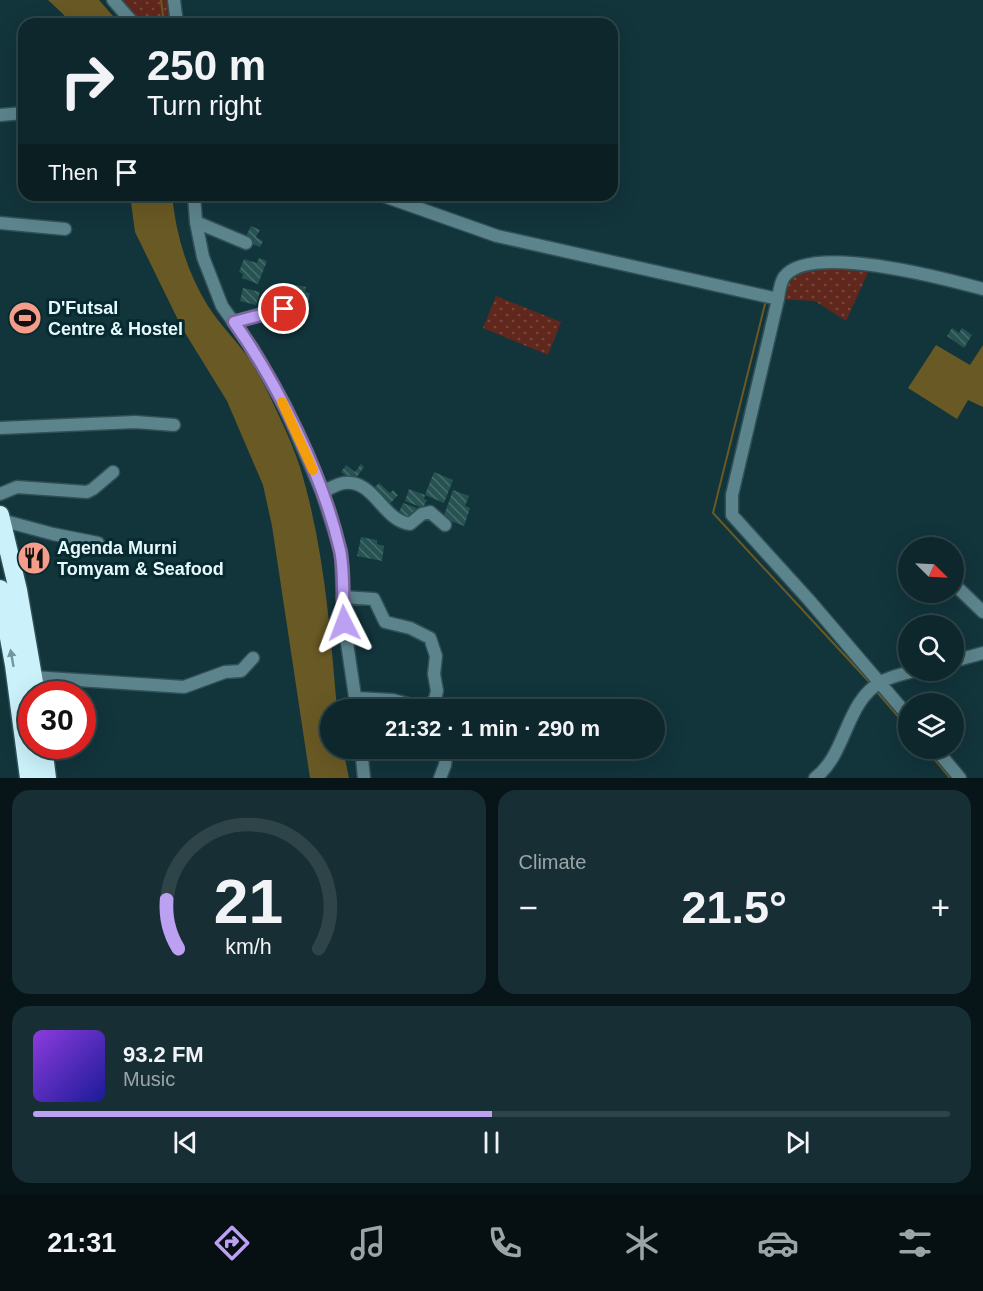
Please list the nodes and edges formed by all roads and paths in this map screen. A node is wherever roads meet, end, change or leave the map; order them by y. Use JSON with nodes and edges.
{"nodes":[{"id":1,"x":113,"y":0,"type":"edge"},
{"id":2,"x":174,"y":0,"type":"edge"},
{"id":3,"x":129,"y":18,"type":"edge"},
{"id":4,"x":176,"y":18,"type":"edge"},
{"id":5,"x":18,"y":113,"type":"edge"},
{"id":6,"x":0,"y":115,"type":"edge"},
{"id":7,"x":194,"y":201,"type":"edge"},
{"id":8,"x":398,"y":201,"type":"edge"},
{"id":9,"x":196,"y":222,"type":"junction"},
{"id":10,"x":0,"y":223,"type":"edge"},
{"id":11,"x":64,"y":229,"type":"dead end"},
{"id":12,"x":246,"y":243,"type":"dead end"},
{"id":13,"x":983,"y":289,"type":"edge"},
{"id":14,"x":778,"y":299,"type":"junction"},
{"id":15,"x":298,"y":312,"type":"dead end"},
{"id":16,"x":234,"y":322,"type":"junction"},
{"id":17,"x":174,"y":425,"type":"dead end"},
{"id":18,"x":0,"y":428,"type":"edge"},
{"id":19,"x":113,"y":472,"type":"dead end"},
{"id":20,"x":322,"y":492,"type":"junction"},
{"id":21,"x":0,"y":494,"type":"edge"},
{"id":22,"x":1,"y":517,"type":"edge"},
{"id":23,"x":445,"y":525,"type":"dead end"},
{"id":24,"x":98,"y":543,"type":"dead end"},
{"id":25,"x":0,"y":591,"type":"edge"},
{"id":26,"x":964,"y":594,"type":"edge"},
{"id":27,"x":342,"y":597,"type":"junction"},
{"id":28,"x":983,"y":612,"type":"edge"},
{"id":29,"x":983,"y":653,"type":"edge"},
{"id":30,"x":253,"y":658,"type":"dead end"},
{"id":31,"x":964,"y":658,"type":"edge"},
{"id":32,"x":898,"y":677,"type":"edge"},
{"id":33,"x":33,"y":681,"type":"edge"},
{"id":34,"x":96,"y":686,"type":"edge"},
{"id":35,"x":876,"y":686,"type":"junction"},
{"id":36,"x":356,"y":699,"type":"edge"},
{"id":37,"x":435,"y":699,"type":"edge"},
{"id":38,"x":898,"y":707,"type":"edge"},
{"id":39,"x":44,"y":759,"type":"edge"},
{"id":40,"x":362,"y":759,"type":"edge"},
{"id":41,"x":446,"y":759,"type":"edge"},
{"id":42,"x":944,"y":759,"type":"edge"},
{"id":43,"x":29,"y":778,"type":"edge"},
{"id":44,"x":46,"y":778,"type":"edge"},
{"id":45,"x":364,"y":778,"type":"edge"},
{"id":46,"x":440,"y":778,"type":"edge"},
{"id":47,"x":815,"y":778,"type":"edge"},
{"id":48,"x":960,"y":778,"type":"edge"}],
"edges":[{"from":1,"to":3,"type":"street"},
{"from":2,"to":4,"type":"street"},
{"from":5,"to":6,"type":"street"},
{"from":7,"to":9,"type":"street"},
{"from":8,"to":14,"type":"street"},
{"from":9,"to":12,"type":"street"},
{"from":9,"to":16,"type":"street"},
{"from":10,"to":11,"type":"street"},
{"from":13,"to":14,"type":"street"},
{"from":14,"to":35,"type":"street"},
{"from":15,"to":16,"type":"street"},
{"from":16,"to":20,"type":"street"},
{"from":17,"to":18,"type":"street"},
{"from":19,"to":21,"type":"street"},
{"from":20,"to":23,"type":"street"},
{"from":20,"to":27,"type":"street"},
{"from":22,"to":24,"type":"street"},
{"from":22,"to":33,"type":"highway"},
{"from":43,"to":25,"type":"highway","one_way":true},
{"from":26,"to":28,"type":"street"},
{"from":27,"to":36,"type":"street"},
{"from":27,"to":37,"type":"street"},
{"from":29,"to":31,"type":"street"},
{"from":30,"to":34,"type":"street"},
{"from":32,"to":35,"type":"street"},
{"from":35,"to":38,"type":"street"},
{"from":35,"to":47,"type":"street"},
{"from":39,"to":44,"type":"highway"},
{"from":40,"to":45,"type":"street"},
{"from":41,"to":46,"type":"street"},
{"from":42,"to":48,"type":"street"}]}
